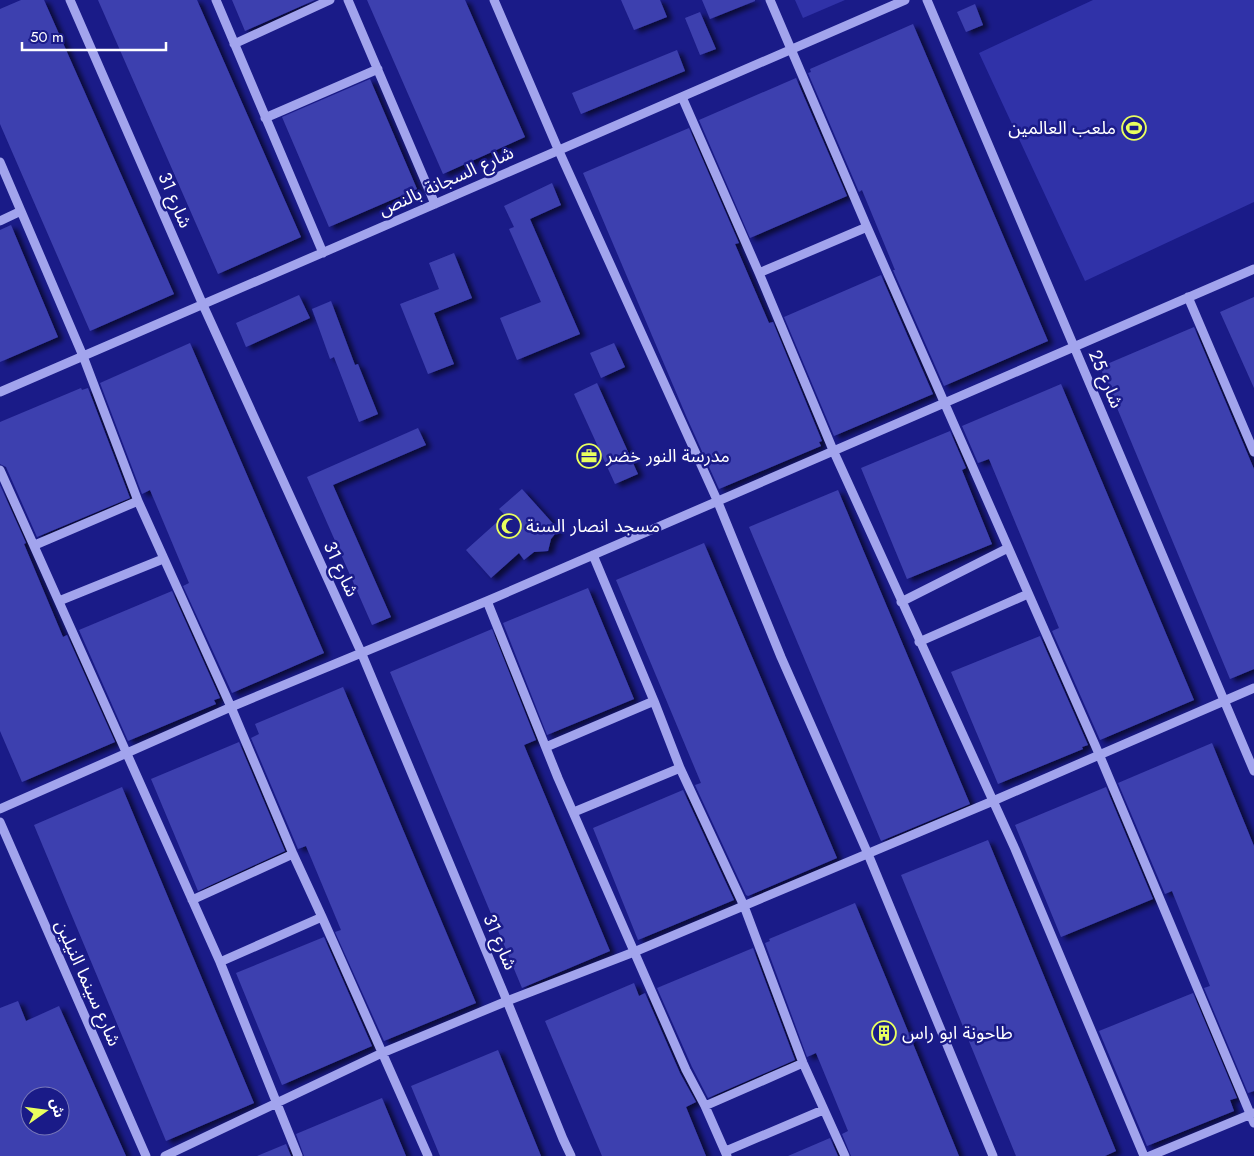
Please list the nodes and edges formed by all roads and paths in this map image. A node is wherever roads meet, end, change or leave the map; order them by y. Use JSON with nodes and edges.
{"nodes":[{"id":1,"x":70,"y":0,"type":"edge"},
{"id":2,"x":216,"y":0,"type":"edge"},
{"id":3,"x":330,"y":0,"type":"edge"},
{"id":4,"x":348,"y":0,"type":"edge"},
{"id":5,"x":494,"y":0,"type":"edge"},
{"id":6,"x":770,"y":0,"type":"edge"},
{"id":7,"x":905,"y":0,"type":"edge"},
{"id":8,"x":927,"y":0,"type":"edge"},
{"id":9,"x":234,"y":44,"type":"junction"},
{"id":10,"x":791,"y":49,"type":"junction"},
{"id":11,"x":378,"y":69,"type":"junction"},
{"id":12,"x":682,"y":97,"type":"junction"},
{"id":13,"x":265,"y":118,"type":"junction"},
{"id":14,"x":558,"y":149,"type":"junction"},
{"id":15,"x":0,"y":162,"type":"edge"},
{"id":16,"x":435,"y":204,"type":"junction"},
{"id":17,"x":21,"y":211,"type":"junction"},
{"id":18,"x":0,"y":220,"type":"edge"},
{"id":19,"x":867,"y":227,"type":"junction"},
{"id":20,"x":322,"y":253,"type":"junction"},
{"id":21,"x":1254,"y":269,"type":"edge"},
{"id":22,"x":760,"y":272,"type":"junction"},
{"id":23,"x":1188,"y":297,"type":"junction"},
{"id":24,"x":202,"y":305,"type":"junction"},
{"id":25,"x":1074,"y":346,"type":"junction"},
{"id":26,"x":83,"y":356,"type":"junction"},
{"id":27,"x":0,"y":392,"type":"edge"},
{"id":28,"x":944,"y":403,"type":"junction"},
{"id":29,"x":1253,"y":448,"type":"edge"},
{"id":30,"x":833,"y":450,"type":"junction"},
{"id":31,"x":0,"y":470,"type":"edge"},
{"id":32,"x":717,"y":500,"type":"junction"},
{"id":33,"x":138,"y":501,"type":"junction"},
{"id":34,"x":35,"y":546,"type":"junction"},
{"id":35,"x":1008,"y":548,"type":"junction"},
{"id":36,"x":593,"y":555,"type":"junction"},
{"id":37,"x":163,"y":559,"type":"junction"},
{"id":38,"x":1028,"y":594,"type":"junction"},
{"id":39,"x":60,"y":600,"type":"junction"},
{"id":40,"x":487,"y":601,"type":"junction"},
{"id":41,"x":902,"y":602,"type":"junction"},
{"id":42,"x":919,"y":642,"type":"junction"},
{"id":43,"x":361,"y":652,"type":"junction"},
{"id":44,"x":1254,"y":688,"type":"edge"},
{"id":45,"x":654,"y":701,"type":"junction"},
{"id":46,"x":1224,"y":702,"type":"junction"},
{"id":47,"x":231,"y":707,"type":"junction"},
{"id":48,"x":546,"y":747,"type":"junction"},
{"id":49,"x":126,"y":752,"type":"junction"},
{"id":50,"x":1099,"y":754,"type":"junction"},
{"id":51,"x":680,"y":768,"type":"junction"},
{"id":52,"x":1254,"y":771,"type":"edge"},
{"id":53,"x":993,"y":801,"type":"junction"},
{"id":54,"x":0,"y":809,"type":"edge"},
{"id":55,"x":574,"y":812,"type":"junction"},
{"id":56,"x":0,"y":822,"type":"edge"},
{"id":57,"x":292,"y":854,"type":"junction"},
{"id":58,"x":868,"y":854,"type":"junction"},
{"id":59,"x":192,"y":900,"type":"junction"},
{"id":60,"x":744,"y":906,"type":"junction"},
{"id":61,"x":322,"y":917,"type":"junction"},
{"id":62,"x":634,"y":952,"type":"junction"},
{"id":63,"x":220,"y":962,"type":"junction"},
{"id":64,"x":507,"y":1001,"type":"junction"},
{"id":65,"x":382,"y":1053,"type":"junction"},
{"id":66,"x":803,"y":1063,"type":"junction"},
{"id":67,"x":276,"y":1102,"type":"junction"},
{"id":68,"x":705,"y":1106,"type":"junction"},
{"id":69,"x":823,"y":1110,"type":"junction"},
{"id":70,"x":1253,"y":1117,"type":"edge"},
{"id":71,"x":726,"y":1154,"type":"edge"},
{"id":72,"x":146,"y":1156,"type":"edge"},
{"id":73,"x":165,"y":1156,"type":"edge"},
{"id":74,"x":298,"y":1156,"type":"edge"},
{"id":75,"x":428,"y":1156,"type":"edge"},
{"id":76,"x":571,"y":1156,"type":"edge"},
{"id":77,"x":845,"y":1156,"type":"edge"},
{"id":78,"x":993,"y":1156,"type":"edge"},
{"id":79,"x":1144,"y":1156,"type":"edge"},
{"id":80,"x":1150,"y":1156,"type":"edge"}],
"edges":[{"from":1,"to":24,"type":"street","name":"شارع 31"},
{"from":2,"to":9,"type":"street"},
{"from":3,"to":9,"type":"street"},
{"from":4,"to":11,"type":"street"},
{"from":5,"to":14,"type":"street"},
{"from":6,"to":10,"type":"street"},
{"from":7,"to":10,"type":"street","name":"شارع السجانة بالنص"},
{"from":8,"to":25,"type":"street","name":"شارع 25"},
{"from":9,"to":13,"type":"street"},
{"from":10,"to":12,"type":"street","name":"شارع السجانة بالنص"},
{"from":10,"to":19,"type":"street"},
{"from":11,"to":13,"type":"street"},
{"from":11,"to":16,"type":"street"},
{"from":12,"to":14,"type":"street","name":"شارع السجانة بالنص"},
{"from":12,"to":22,"type":"street"},
{"from":13,"to":20,"type":"street"},
{"from":14,"to":16,"type":"street","name":"شارع السجانة بالنص"},
{"from":14,"to":32,"type":"street"},
{"from":15,"to":17,"type":"street"},
{"from":16,"to":20,"type":"street","name":"شارع السجانة بالنص"},
{"from":17,"to":18,"type":"street"},
{"from":17,"to":26,"type":"street"},
{"from":19,"to":22,"type":"street"},
{"from":19,"to":28,"type":"street"},
{"from":20,"to":24,"type":"street","name":"شارع السجانة بالنص"},
{"from":21,"to":23,"type":"street"},
{"from":22,"to":30,"type":"street"},
{"from":23,"to":25,"type":"street"},
{"from":23,"to":29,"type":"street"},
{"from":24,"to":26,"type":"street","name":"شارع السجانة بالنص"},
{"from":24,"to":43,"type":"street","name":"شارع 31"},
{"from":25,"to":28,"type":"street"},
{"from":25,"to":46,"type":"street","name":"شارع 25"},
{"from":26,"to":27,"type":"street","name":"شارع السجانة بالنص"},
{"from":26,"to":33,"type":"street"},
{"from":28,"to":30,"type":"street"},
{"from":28,"to":35,"type":"street"},
{"from":30,"to":32,"type":"street"},
{"from":30,"to":41,"type":"street"},
{"from":31,"to":34,"type":"street"},
{"from":32,"to":36,"type":"street"},
{"from":32,"to":58,"type":"street"},
{"from":33,"to":34,"type":"street"},
{"from":33,"to":37,"type":"street"},
{"from":34,"to":39,"type":"street"},
{"from":35,"to":38,"type":"street"},
{"from":35,"to":41,"type":"street"},
{"from":36,"to":40,"type":"street"},
{"from":36,"to":45,"type":"street"},
{"from":37,"to":39,"type":"street"},
{"from":37,"to":47,"type":"street"},
{"from":38,"to":42,"type":"street"},
{"from":38,"to":50,"type":"street"},
{"from":39,"to":49,"type":"street"},
{"from":40,"to":43,"type":"street"},
{"from":40,"to":48,"type":"street"},
{"from":41,"to":42,"type":"street"},
{"from":42,"to":53,"type":"street"},
{"from":43,"to":47,"type":"street"},
{"from":43,"to":64,"type":"street","name":"شارع 31"},
{"from":44,"to":46,"type":"street"},
{"from":45,"to":48,"type":"street"},
{"from":45,"to":51,"type":"street"},
{"from":46,"to":50,"type":"street"},
{"from":46,"to":52,"type":"street","name":"شارع 25"},
{"from":47,"to":49,"type":"street"},
{"from":47,"to":57,"type":"street"},
{"from":48,"to":55,"type":"street"},
{"from":49,"to":54,"type":"street"},
{"from":49,"to":59,"type":"street"},
{"from":50,"to":53,"type":"street"},
{"from":50,"to":70,"type":"street"},
{"from":51,"to":55,"type":"street"},
{"from":51,"to":60,"type":"street"},
{"from":53,"to":58,"type":"street"},
{"from":53,"to":79,"type":"street"},
{"from":55,"to":62,"type":"street"},
{"from":56,"to":72,"type":"street","name":"شارع سينما النيلين"},
{"from":57,"to":59,"type":"street"},
{"from":57,"to":61,"type":"street"},
{"from":58,"to":60,"type":"street"},
{"from":58,"to":78,"type":"street"},
{"from":59,"to":63,"type":"street"},
{"from":60,"to":62,"type":"street"},
{"from":60,"to":66,"type":"street"},
{"from":61,"to":63,"type":"street"},
{"from":61,"to":65,"type":"street"},
{"from":62,"to":64,"type":"street"},
{"from":62,"to":68,"type":"street"},
{"from":63,"to":67,"type":"street"},
{"from":64,"to":65,"type":"street"},
{"from":64,"to":76,"type":"street","name":"شارع 31"},
{"from":65,"to":67,"type":"street"},
{"from":65,"to":75,"type":"street"},
{"from":66,"to":68,"type":"street"},
{"from":66,"to":69,"type":"street"},
{"from":67,"to":73,"type":"street"},
{"from":67,"to":74,"type":"street"},
{"from":68,"to":71,"type":"street"},
{"from":69,"to":71,"type":"street"},
{"from":69,"to":77,"type":"street"},
{"from":70,"to":80,"type":"street"}]}
